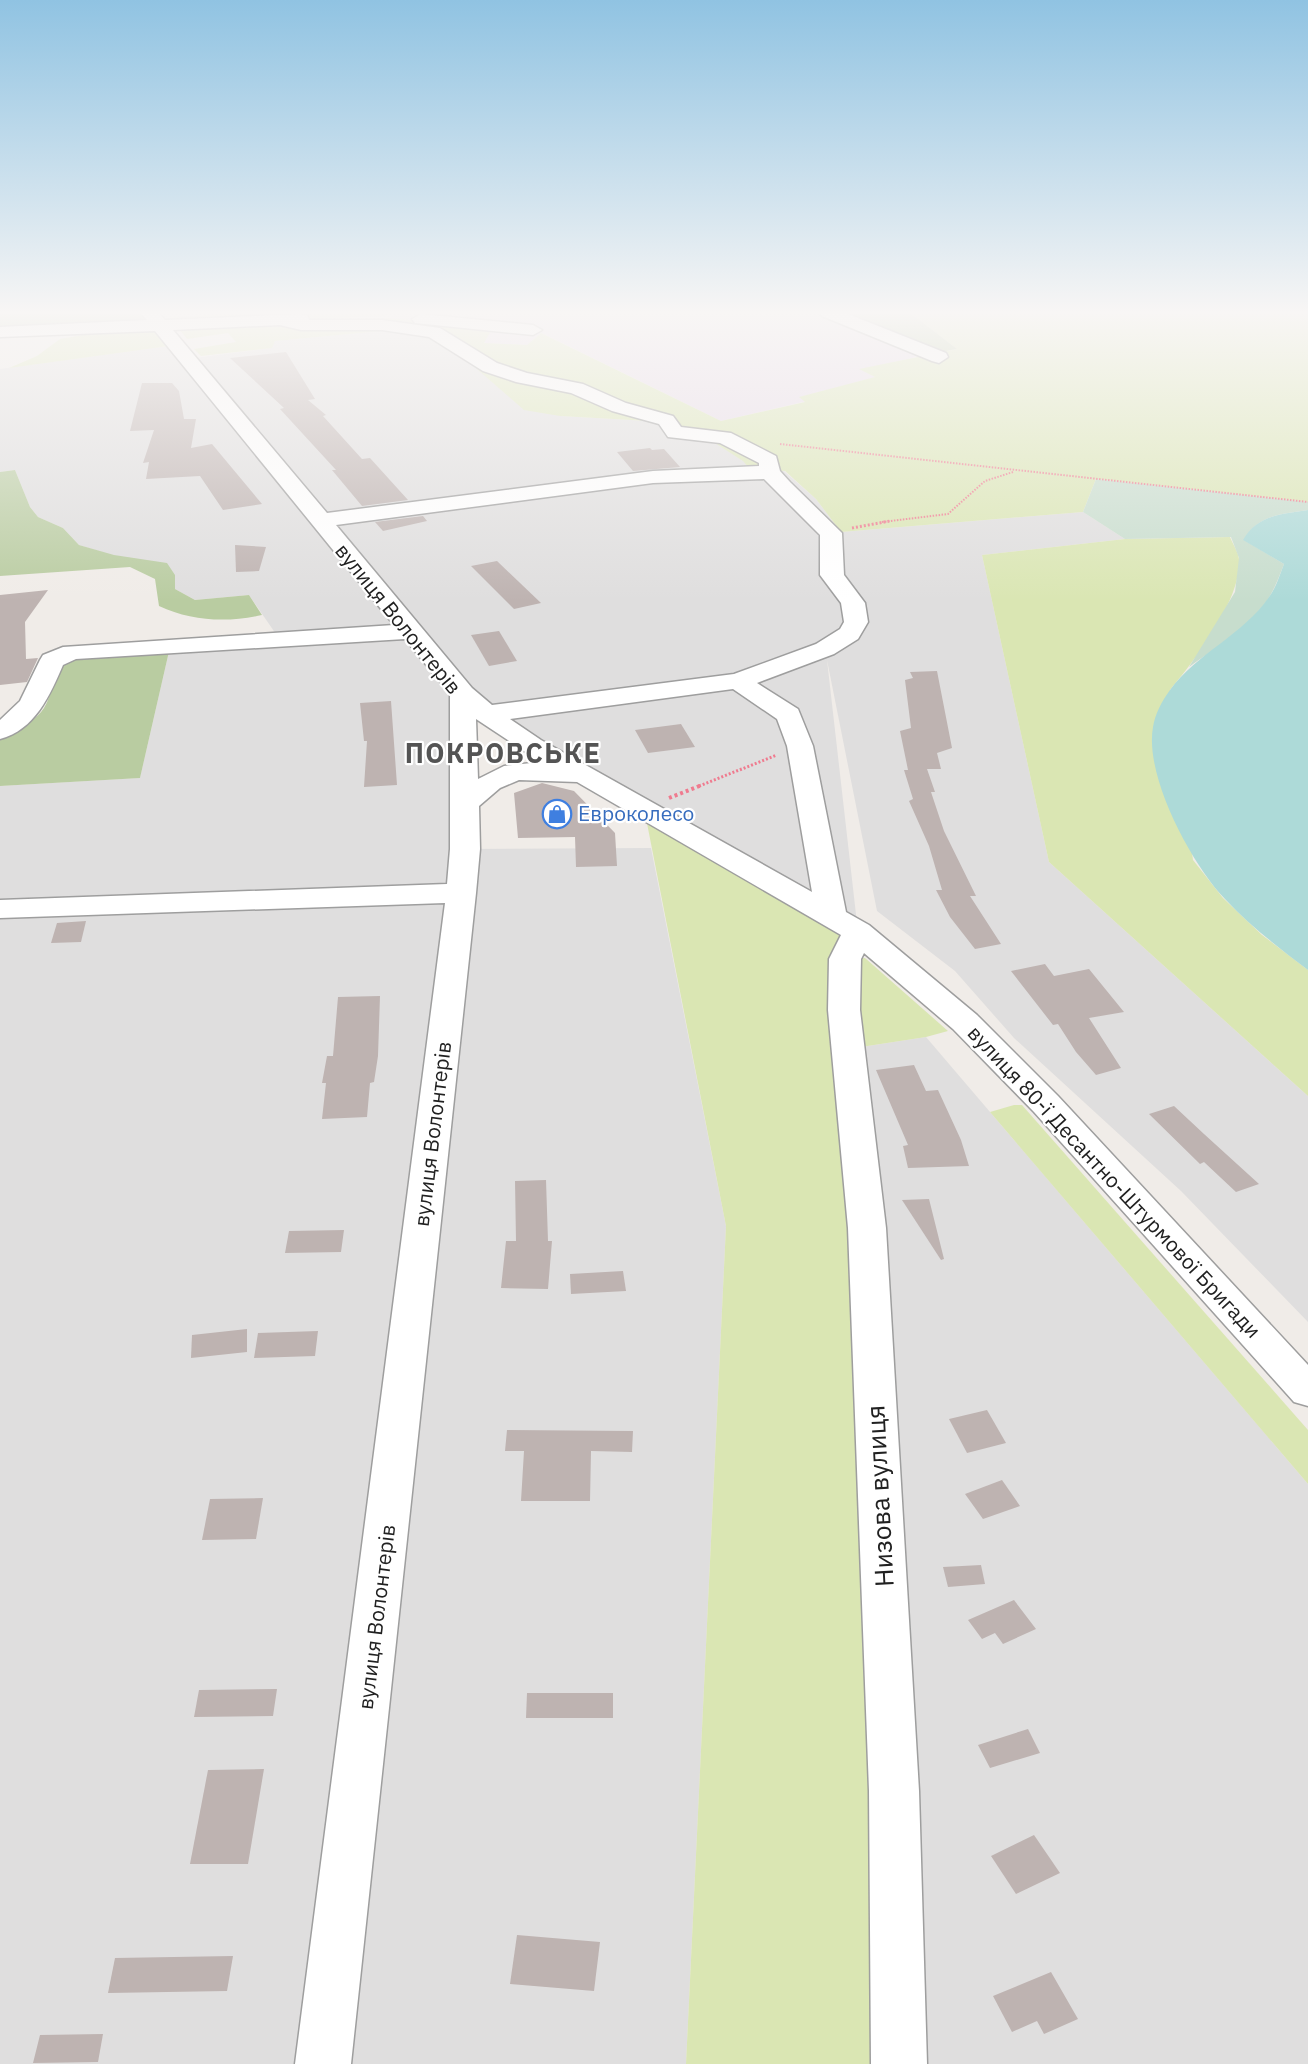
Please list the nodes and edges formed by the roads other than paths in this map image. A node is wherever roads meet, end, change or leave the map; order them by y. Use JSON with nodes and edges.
{"nodes":[{"id":1,"x":229,"y":408,"type":"edge"},
{"id":2,"x":624,"y":408,"type":"edge"},
{"id":3,"x":770,"y":472,"type":"junction"},
{"id":4,"x":319,"y":521,"type":"junction"},
{"id":5,"x":409,"y":631,"type":"junction"},
{"id":6,"x":738,"y":681,"type":"junction"},
{"id":7,"x":474,"y":704,"type":"junction"},
{"id":8,"x":0,"y":731,"type":"edge"},
{"id":9,"x":594,"y":780,"type":"junction"},
{"id":10,"x":465,"y":803,"type":"junction"},
{"id":11,"x":461,"y":893,"type":"junction"},
{"id":12,"x":0,"y":909,"type":"edge"},
{"id":13,"x":844,"y":923,"type":"junction"},
{"id":14,"x":1308,"y":1391,"type":"edge"},
{"id":15,"x":323,"y":2064,"type":"edge"},
{"id":16,"x":899,"y":2064,"type":"edge"}],
"edges":[{"from":1,"to":4,"type":"street","name":"вулиця Волонтерів"},
{"from":2,"to":3,"type":"street"},
{"from":3,"to":4,"type":"street"},
{"from":3,"to":6,"type":"street"},
{"from":4,"to":5,"type":"street","name":"вулиця Волонтерів"},
{"from":5,"to":7,"type":"street","name":"вулиця Волонтерів"},
{"from":5,"to":8,"type":"street"},
{"from":6,"to":7,"type":"street"},
{"from":6,"to":13,"type":"street"},
{"from":7,"to":9,"type":"street","name":"вулиця 80-ї Десантно-Штурмової Бригади"},
{"from":7,"to":10,"type":"street","name":"вулиця Волонтерів"},
{"from":9,"to":10,"type":"street"},
{"from":9,"to":13,"type":"street","name":"вулиця 80-ї Десантно-Штурмової Бригади"},
{"from":10,"to":11,"type":"street","name":"вулиця Волонтерів"},
{"from":11,"to":12,"type":"street"},
{"from":11,"to":15,"type":"street","name":"вулиця Волонтерів"},
{"from":13,"to":14,"type":"street","name":"вулиця 80-ї Десантно-Штурмової Бригади"},
{"from":13,"to":16,"type":"street","name":"Низова вулиця"}]}
